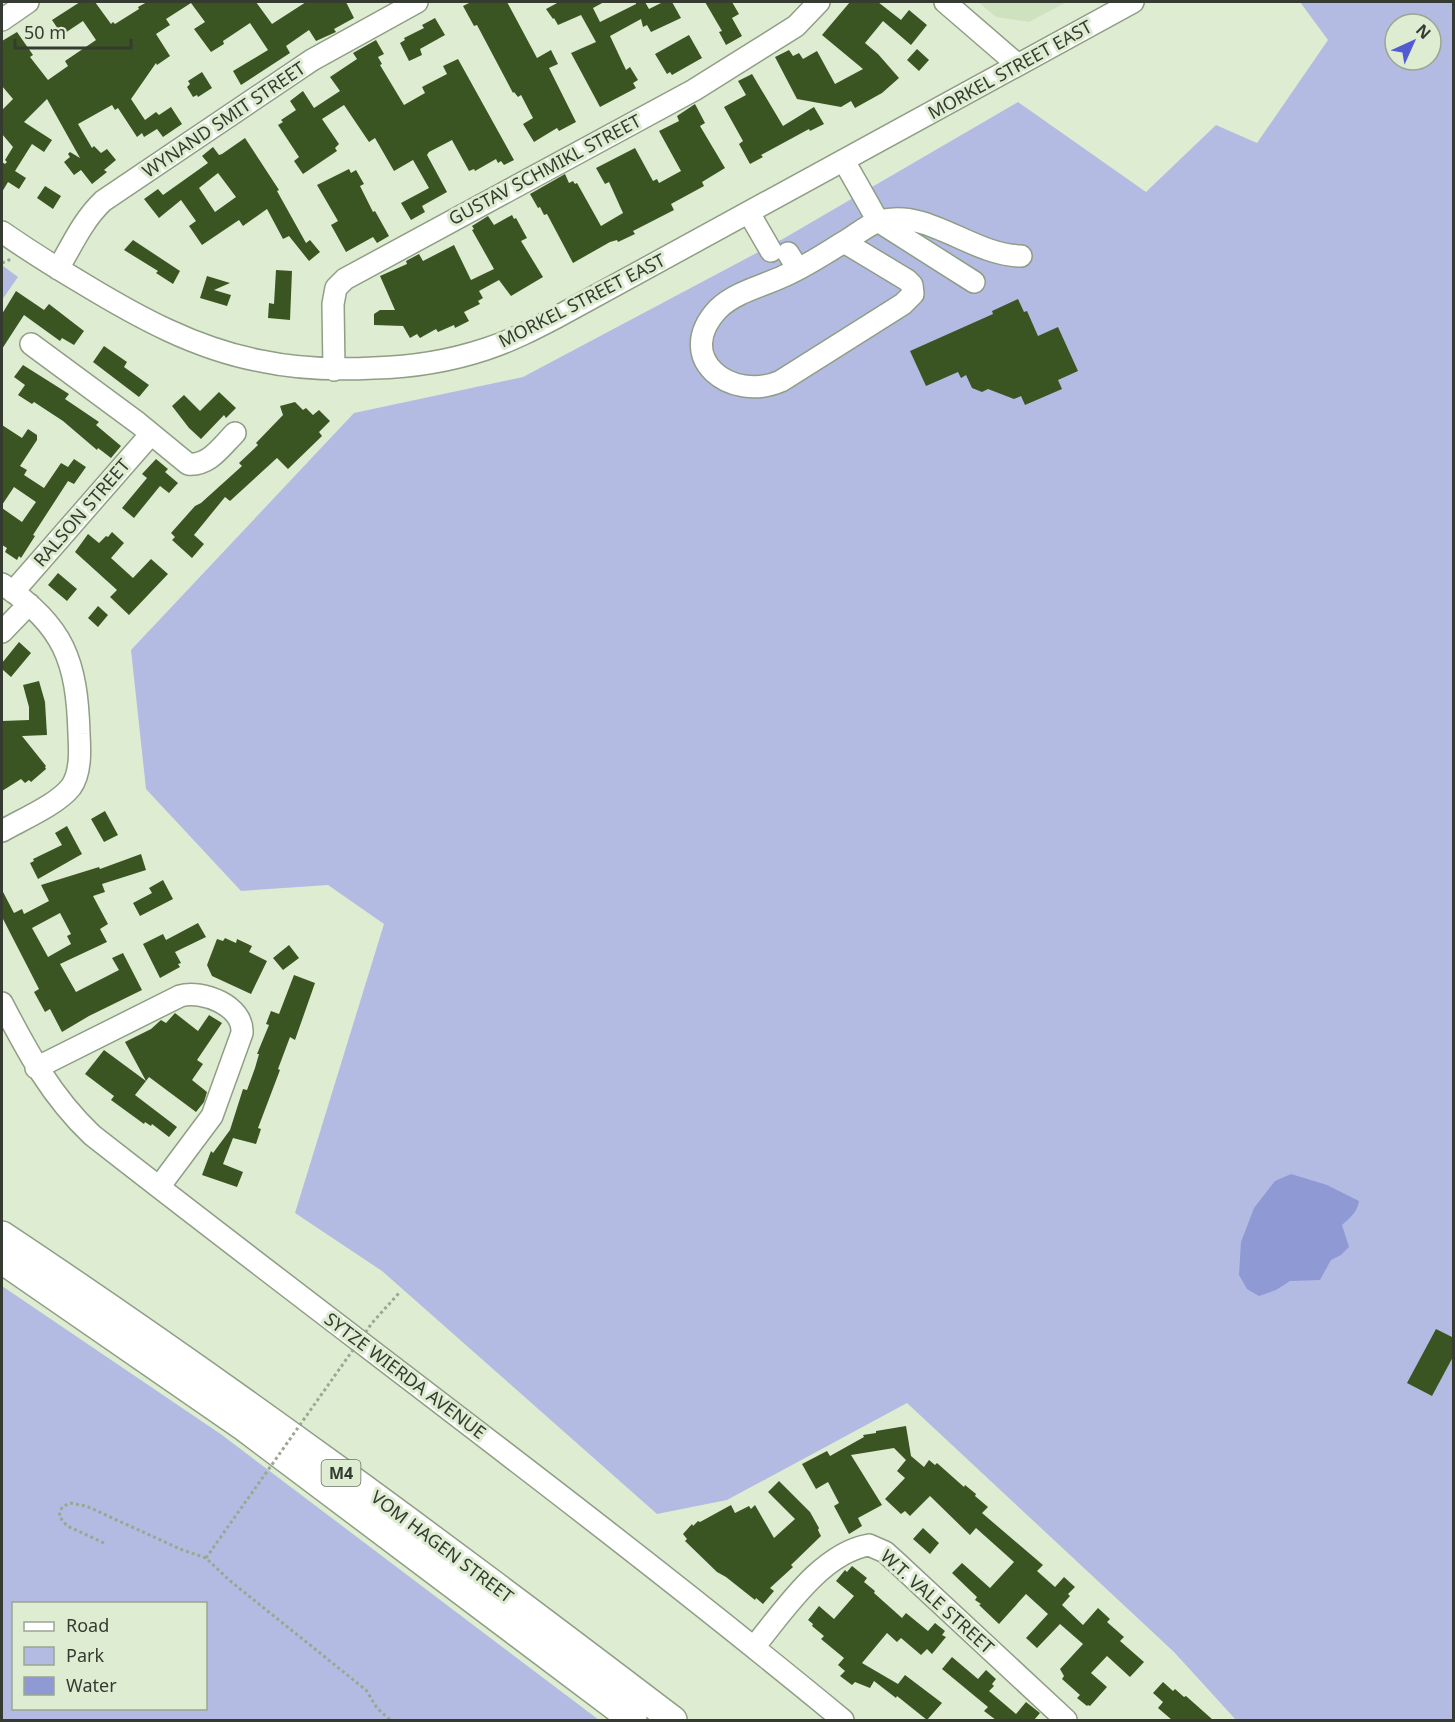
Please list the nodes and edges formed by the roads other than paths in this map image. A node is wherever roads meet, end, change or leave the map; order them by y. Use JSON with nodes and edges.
{"nodes":[{"id":1,"x":28,"y":2,"type":"edge"},
{"id":2,"x":417,"y":2,"type":"edge"},
{"id":3,"x":819,"y":2,"type":"edge"},
{"id":4,"x":945,"y":2,"type":"edge"},
{"id":5,"x":1133,"y":2,"type":"edge"},
{"id":6,"x":2,"y":20,"type":"edge"},
{"id":7,"x":1018,"y":65,"type":"junction"},
{"id":8,"x":844,"y":161,"type":"junction"},
{"id":9,"x":755,"y":210,"type":"junction"},
{"id":10,"x":878,"y":221,"type":"junction"},
{"id":11,"x":2,"y":232,"type":"edge"},
{"id":12,"x":844,"y":242,"type":"junction"},
{"id":13,"x":1021,"y":256,"type":"dead end"},
{"id":14,"x":784,"y":259,"type":"junction"},
{"id":15,"x":58,"y":269,"type":"junction"},
{"id":16,"x":974,"y":282,"type":"dead end"},
{"id":17,"x":31,"y":345,"type":"dead end"},
{"id":18,"x":334,"y":370,"type":"junction"},
{"id":19,"x":235,"y":433,"type":"dead end"},
{"id":20,"x":151,"y":434,"type":"junction"},
{"id":21,"x":15,"y":594,"type":"edge"},
{"id":22,"x":2,"y":632,"type":"edge"},
{"id":23,"x":2,"y":831,"type":"edge"},
{"id":24,"x":2,"y":1003,"type":"edge"},
{"id":25,"x":36,"y":1068,"type":"junction"},
{"id":26,"x":159,"y":1187,"type":"junction"},
{"id":27,"x":2,"y":1235,"type":"edge"},
{"id":28,"x":2,"y":1260,"type":"edge"},
{"id":29,"x":754,"y":1647,"type":"junction"},
{"id":30,"x":633,"y":1720,"type":"edge"},
{"id":31,"x":673,"y":1720,"type":"edge"},
{"id":32,"x":843,"y":1720,"type":"edge"},
{"id":33,"x":1066,"y":1720,"type":"edge"}],
"edges":[{"from":1,"to":6,"type":"street"},
{"from":2,"to":15,"type":"street","name":"WYNAND SMIT STREET"},
{"from":3,"to":18,"type":"street","name":"GUSTAV SCHMIKL STREET"},
{"from":4,"to":7,"type":"street"},
{"from":5,"to":7,"type":"street","name":"MORKEL STREET EAST"},
{"from":7,"to":8,"type":"street","name":"MORKEL STREET EAST"},
{"from":8,"to":9,"type":"street","name":"MORKEL STREET EAST"},
{"from":8,"to":10,"type":"street"},
{"from":9,"to":14,"type":"street"},
{"from":9,"to":18,"type":"street","name":"MORKEL STREET EAST"},
{"from":10,"to":12,"type":"street"},
{"from":10,"to":13,"type":"street"},
{"from":10,"to":16,"type":"street"},
{"from":11,"to":15,"type":"street","name":"MORKEL STREET EAST"},
{"from":12,"to":14,"type":"street"},
{"from":12,"to":14,"type":"street"},
{"from":15,"to":18,"type":"street","name":"MORKEL STREET EAST"},
{"from":17,"to":20,"type":"street"},
{"from":19,"to":20,"type":"street"},
{"from":20,"to":21,"type":"street","name":"RALSON STREET"},
{"from":21,"to":22,"type":"street","name":"RALSON STREET"},
{"from":21,"to":23,"type":"street"},
{"from":24,"to":25,"type":"street","name":"SYTZE WIERDA AVENUE"},
{"from":25,"to":26,"type":"street","name":"SYTZE WIERDA AVENUE"},
{"from":25,"to":26,"type":"street"},
{"from":26,"to":29,"type":"street","name":"SYTZE WIERDA AVENUE"},
{"from":27,"to":31,"type":"main road","name":"VOM HAGEN STREET","number":"M4"},
{"from":28,"to":30,"type":"main road","name":"VOM HAGEN STREET","number":"M4"},
{"from":29,"to":32,"type":"street","name":"SYTZE WIERDA AVENUE"},
{"from":29,"to":33,"type":"street","name":"W.T. VALE STREET"}]}
